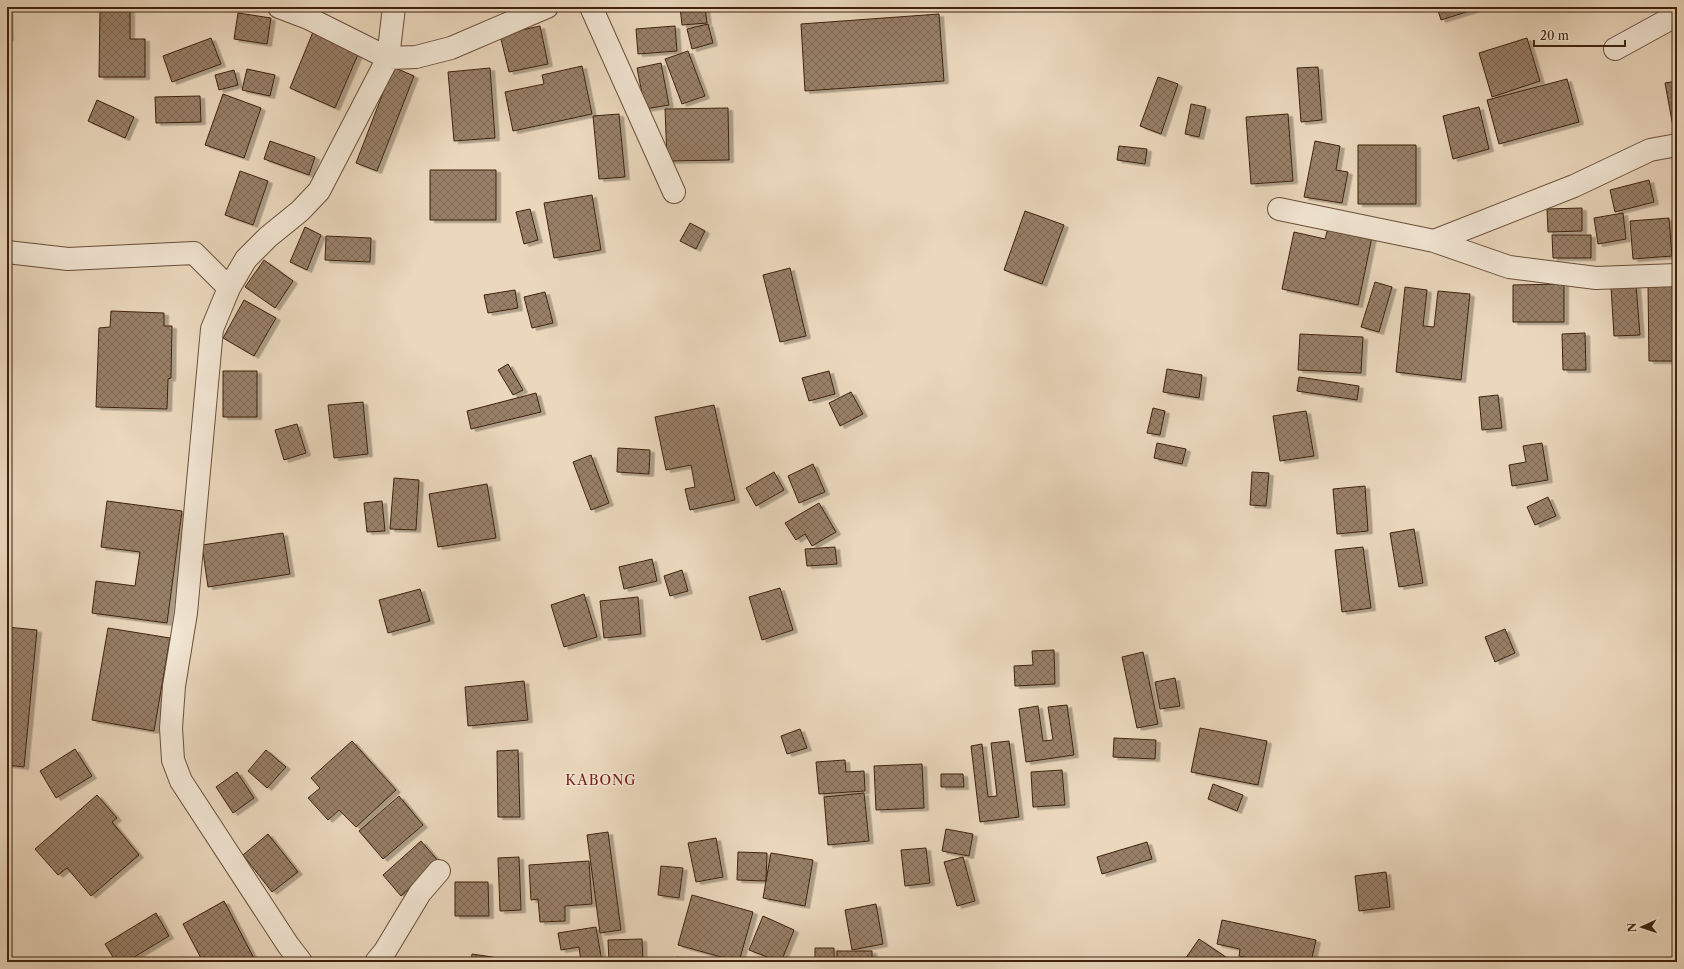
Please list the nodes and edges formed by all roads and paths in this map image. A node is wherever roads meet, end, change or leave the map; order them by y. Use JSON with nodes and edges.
{"nodes":[{"id":1,"x":279,"y":7,"type":"edge"},
{"id":2,"x":394,"y":7,"type":"edge"},
{"id":3,"x":547,"y":7,"type":"edge"},
{"id":4,"x":590,"y":7,"type":"edge"},
{"id":5,"x":1677,"y":15,"type":"edge"},
{"id":6,"x":1615,"y":49,"type":"dead end"},
{"id":7,"x":388,"y":58,"type":"junction"},
{"id":8,"x":1677,"y":145,"type":"edge"},
{"id":9,"x":674,"y":192,"type":"dead end"},
{"id":10,"x":1279,"y":208,"type":"dead end"},
{"id":11,"x":1434,"y":240,"type":"junction"},
{"id":12,"x":7,"y":252,"type":"edge"},
{"id":13,"x":1677,"y":275,"type":"edge"},
{"id":14,"x":229,"y":288,"type":"junction"},
{"id":15,"x":439,"y":870,"type":"dead end"},
{"id":16,"x":301,"y":962,"type":"edge"},
{"id":17,"x":376,"y":962,"type":"edge"}],
"edges":[{"from":1,"to":7,"type":"street"},
{"from":2,"to":7,"type":"street"},
{"from":3,"to":7,"type":"street"},
{"from":4,"to":9,"type":"street"},
{"from":5,"to":6,"type":"street"},
{"from":7,"to":14,"type":"street"},
{"from":8,"to":11,"type":"street"},
{"from":10,"to":11,"type":"street"},
{"from":11,"to":13,"type":"street"},
{"from":12,"to":14,"type":"street"},
{"from":14,"to":16,"type":"street"},
{"from":15,"to":17,"type":"street"}]}
